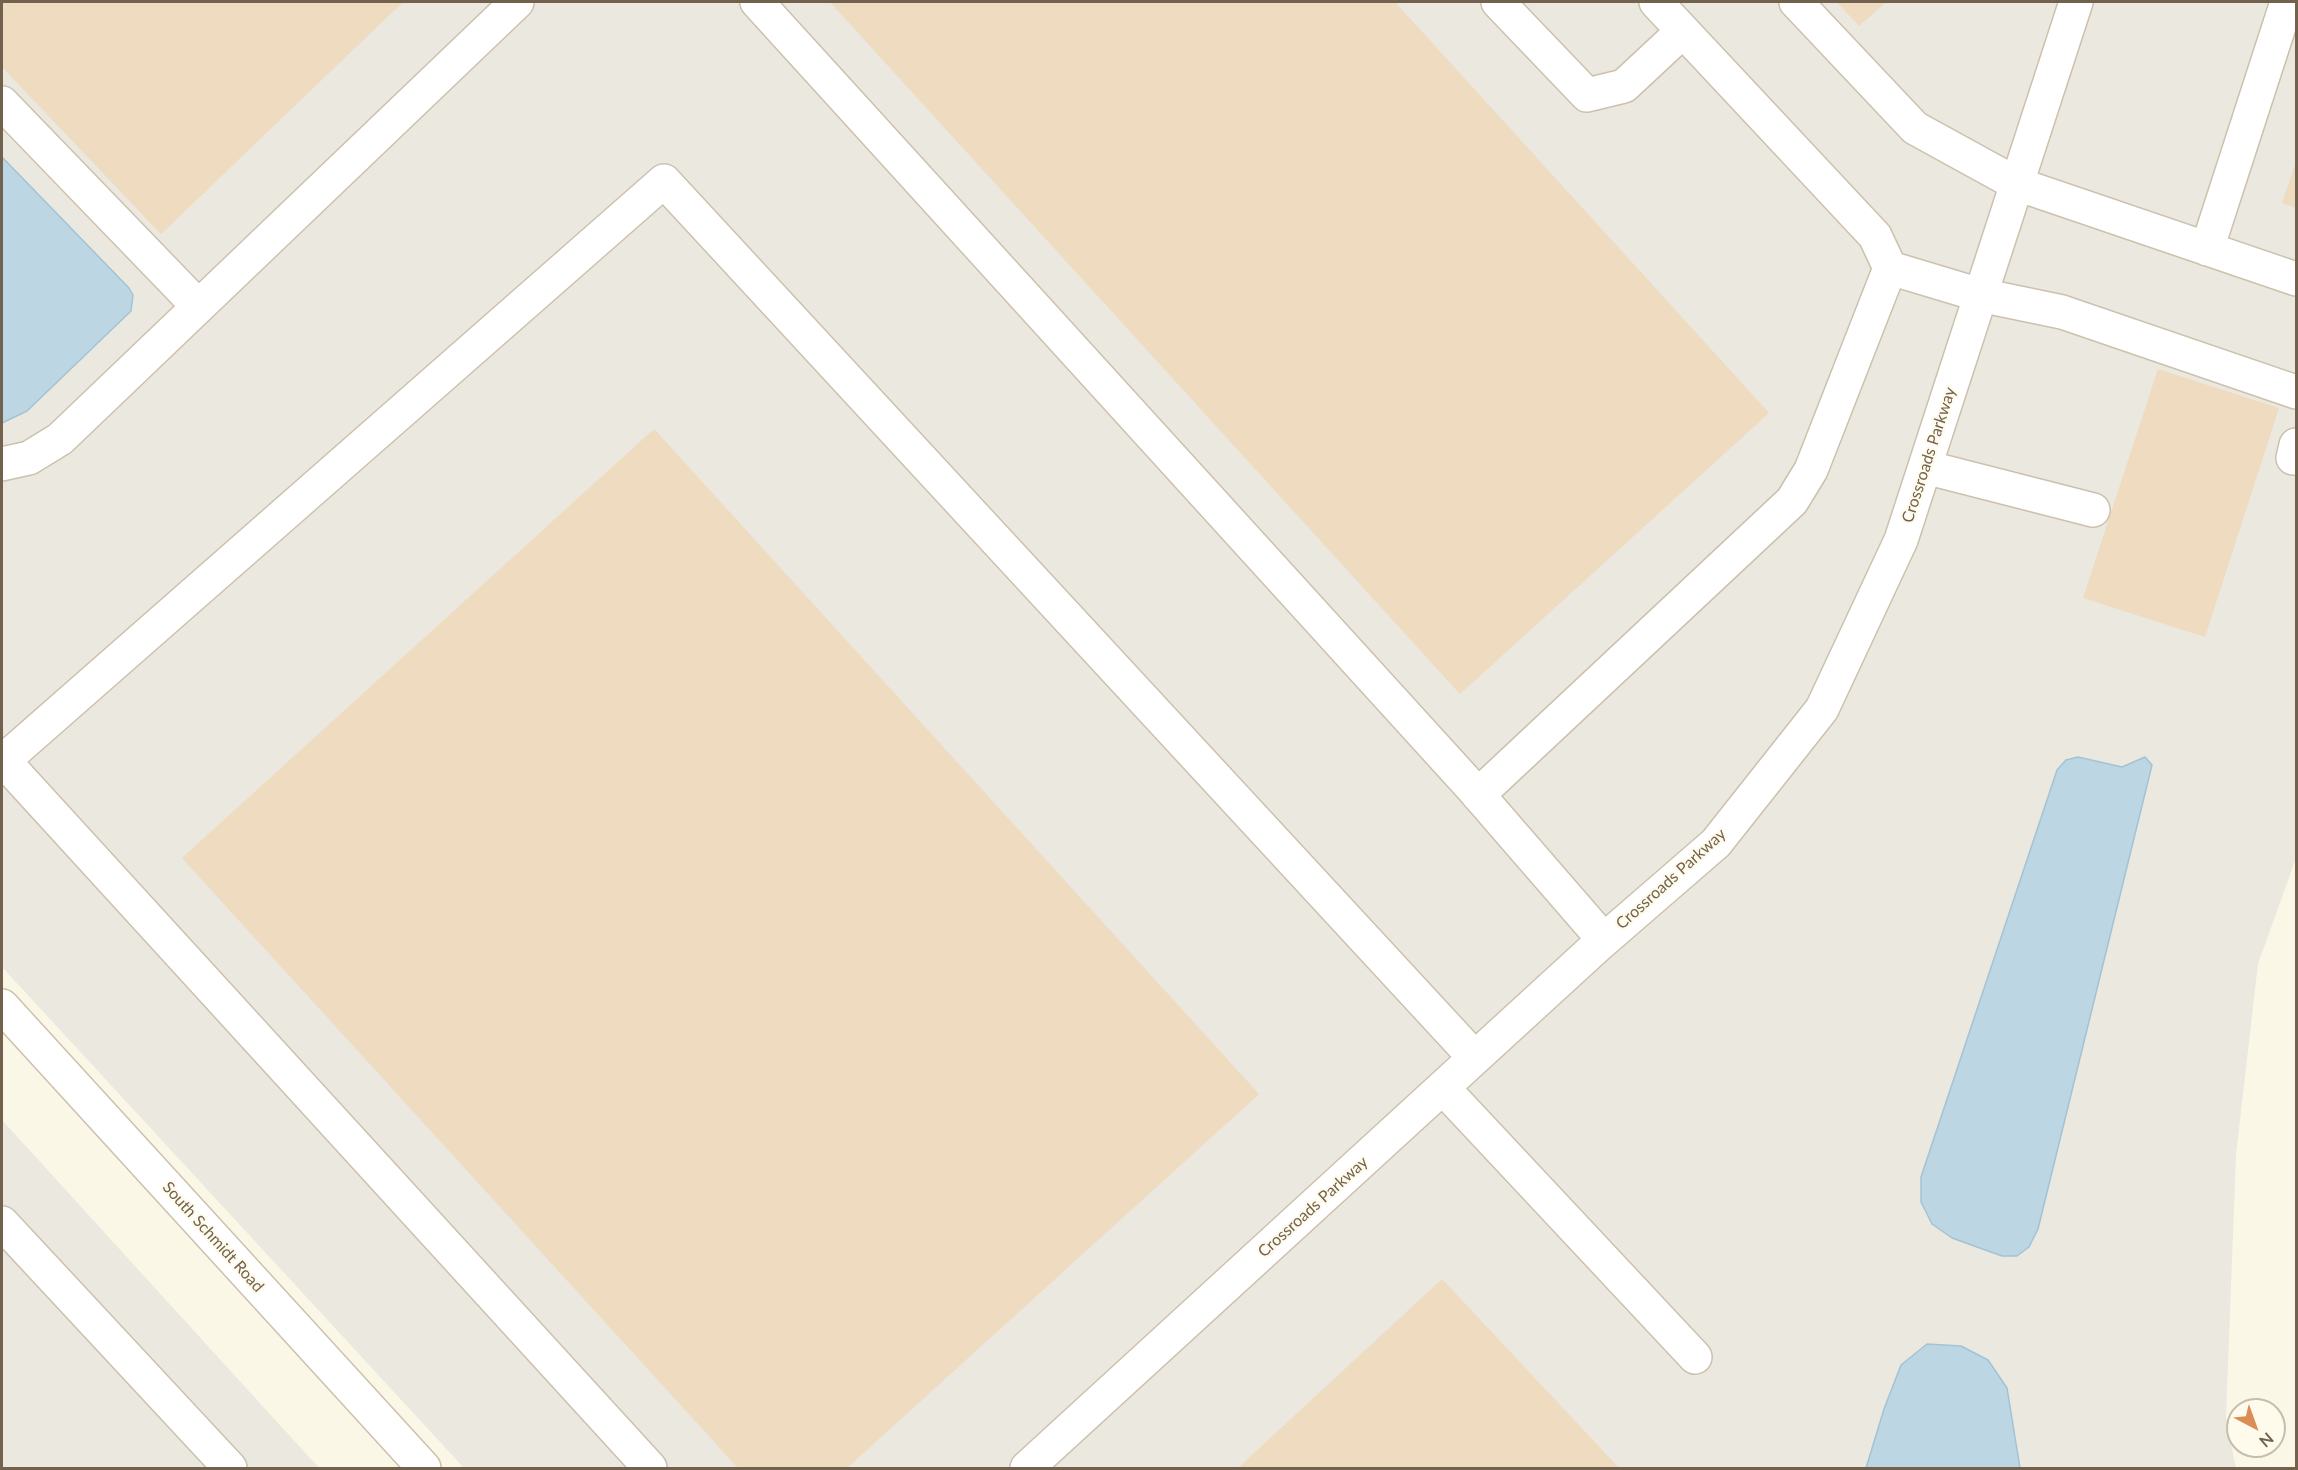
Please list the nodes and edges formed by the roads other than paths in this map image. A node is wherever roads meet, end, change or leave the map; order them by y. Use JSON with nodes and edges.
{"nodes":[{"id":1,"x":517,"y":2,"type":"edge"},
{"id":2,"x":757,"y":2,"type":"edge"},
{"id":3,"x":1498,"y":2,"type":"edge"},
{"id":4,"x":1656,"y":2,"type":"edge"},
{"id":5,"x":1796,"y":2,"type":"edge"},
{"id":6,"x":2076,"y":2,"type":"edge"},
{"id":7,"x":2287,"y":2,"type":"edge"},
{"id":8,"x":1683,"y":31,"type":"junction"},
{"id":9,"x":2,"y":103,"type":"edge"},
{"id":10,"x":2017,"y":184,"type":"junction"},
{"id":11,"x":2206,"y":249,"type":"junction"},
{"id":12,"x":1890,"y":268,"type":"junction"},
{"id":13,"x":2296,"y":279,"type":"edge"},
{"id":14,"x":1980,"y":295,"type":"junction"},
{"id":15,"x":198,"y":306,"type":"junction"},
{"id":16,"x":2296,"y":392,"type":"edge"},
{"id":17,"x":2,"y":464,"type":"edge"},
{"id":18,"x":1925,"y":467,"type":"junction"},
{"id":19,"x":2093,"y":510,"type":"dead end"},
{"id":20,"x":2,"y":761,"type":"edge"},
{"id":21,"x":1478,"y":795,"type":"junction"},
{"id":22,"x":1604,"y":940,"type":"junction"},
{"id":23,"x":2,"y":1005,"type":"edge"},
{"id":24,"x":1475,"y":1058,"type":"junction"},
{"id":25,"x":1443,"y":1088,"type":"junction"},
{"id":26,"x":2,"y":1223,"type":"edge"},
{"id":27,"x":1695,"y":1357,"type":"dead end"},
{"id":28,"x":230,"y":1468,"type":"edge"},
{"id":29,"x":424,"y":1468,"type":"edge"},
{"id":30,"x":650,"y":1468,"type":"edge"},
{"id":31,"x":1027,"y":1468,"type":"edge"}],
"edges":[{"from":1,"to":15,"type":"street"},
{"from":2,"to":21,"type":"street"},
{"from":3,"to":8,"type":"street"},
{"from":4,"to":8,"type":"street"},
{"from":5,"to":10,"type":"street"},
{"from":6,"to":10,"type":"street","name":"Crossroads Parkway"},
{"from":7,"to":11,"type":"street"},
{"from":8,"to":12,"type":"street"},
{"from":9,"to":15,"type":"street"},
{"from":10,"to":11,"type":"street"},
{"from":10,"to":14,"type":"street","name":"Crossroads Parkway"},
{"from":11,"to":13,"type":"street"},
{"from":12,"to":14,"type":"street"},
{"from":12,"to":21,"type":"street"},
{"from":14,"to":16,"type":"street"},
{"from":14,"to":18,"type":"street","name":"Crossroads Parkway"},
{"from":15,"to":17,"type":"street"},
{"from":18,"to":19,"type":"street"},
{"from":18,"to":22,"type":"street","name":"Crossroads Parkway"},
{"from":20,"to":24,"type":"street"},
{"from":20,"to":30,"type":"street"},
{"from":21,"to":22,"type":"street"},
{"from":22,"to":24,"type":"street","name":"Crossroads Parkway"},
{"from":23,"to":29,"type":"street","name":"South Schmidt Road"},
{"from":24,"to":25,"type":"street","name":"Crossroads Parkway"},
{"from":25,"to":27,"type":"street"},
{"from":25,"to":31,"type":"street","name":"Crossroads Parkway"},
{"from":26,"to":28,"type":"street"}]}
